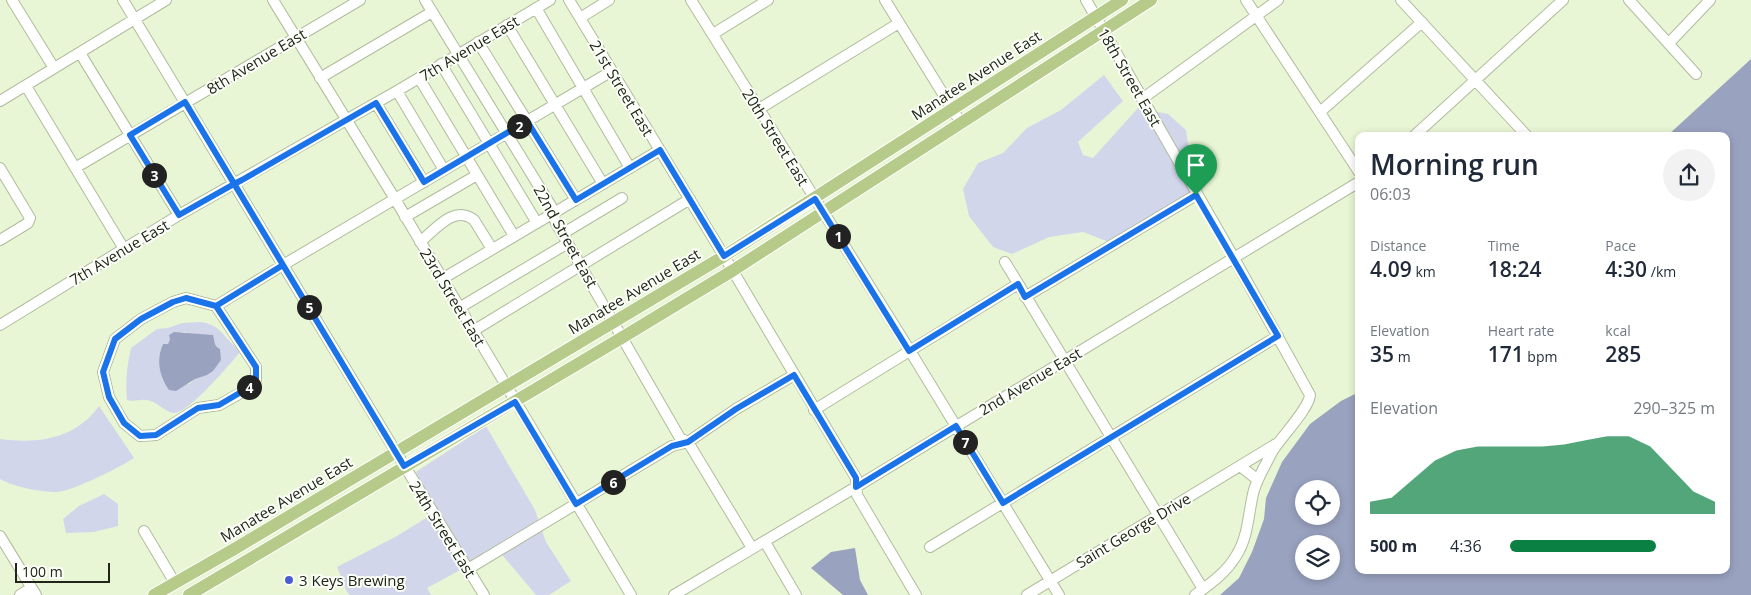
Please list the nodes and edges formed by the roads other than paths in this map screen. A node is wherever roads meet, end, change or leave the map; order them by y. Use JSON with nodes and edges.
{"nodes":[{"id":1,"x":12,"y":0,"type":"edge"},
{"id":2,"x":123,"y":0,"type":"edge"},
{"id":3,"x":166,"y":0,"type":"edge"},
{"id":4,"x":273,"y":0,"type":"edge"},
{"id":5,"x":360,"y":0,"type":"edge"},
{"id":6,"x":425,"y":0,"type":"edge"},
{"id":7,"x":550,"y":0,"type":"edge"},
{"id":8,"x":569,"y":0,"type":"edge"},
{"id":9,"x":609,"y":0,"type":"edge"},
{"id":10,"x":691,"y":0,"type":"edge"},
{"id":11,"x":768,"y":0,"type":"edge"},
{"id":12,"x":885,"y":0,"type":"edge"},
{"id":13,"x":1086,"y":0,"type":"edge"},
{"id":14,"x":1122,"y":0,"type":"edge"},
{"id":15,"x":1151,"y":0,"type":"edge"},
{"id":16,"x":1246,"y":0,"type":"edge"},
{"id":17,"x":1278,"y":0,"type":"edge"},
{"id":18,"x":1401,"y":0,"type":"edge"},
{"id":19,"x":1563,"y":0,"type":"edge"},
{"id":20,"x":1629,"y":0,"type":"edge"},
{"id":21,"x":1710,"y":0,"type":"edge"},
{"id":22,"x":536,"y":8,"type":"junction"},
{"id":23,"x":432,"y":12,"type":"junction"},
{"id":24,"x":1256,"y":16,"type":"junction"},
{"id":25,"x":1096,"y":17,"type":"junction"},
{"id":26,"x":580,"y":18,"type":"junction"},
{"id":27,"x":135,"y":19,"type":"junction"},
{"id":28,"x":899,"y":22,"type":"junction"},
{"id":29,"x":1422,"y":22,"type":"junction"},
{"id":30,"x":508,"y":25,"type":"junction"},
{"id":31,"x":1103,"y":31,"type":"junction"},
{"id":32,"x":713,"y":34,"type":"junction"},
{"id":33,"x":295,"y":37,"type":"junction"},
{"id":34,"x":478,"y":42,"type":"junction"},
{"id":35,"x":1669,"y":43,"type":"junction"},
{"id":36,"x":80,"y":52,"type":"junction"},
{"id":37,"x":458,"y":54,"type":"junction"},
{"id":38,"x":441,"y":64,"type":"junction"},
{"id":39,"x":54,"y":68,"type":"junction"},
{"id":40,"x":612,"y":71,"type":"junction"},
{"id":41,"x":1696,"y":74,"type":"dead end"},
{"id":42,"x":320,"y":78,"type":"junction"},
{"id":43,"x":419,"y":78,"type":"junction"},
{"id":44,"x":1476,"y":80,"type":"junction"},
{"id":45,"x":26,"y":86,"type":"junction"},
{"id":46,"x":583,"y":88,"type":"junction"},
{"id":47,"x":397,"y":91,"type":"junction"},
{"id":48,"x":1142,"y":99,"type":"junction"},
{"id":49,"x":0,"y":101,"type":"edge"},
{"id":50,"x":185,"y":102,"type":"junction"},
{"id":51,"x":376,"y":103,"type":"junction"},
{"id":52,"x":555,"y":104,"type":"junction"},
{"id":53,"x":759,"y":109,"type":"junction"},
{"id":54,"x":952,"y":110,"type":"junction"},
{"id":55,"x":1320,"y":112,"type":"junction"},
{"id":56,"x":346,"y":120,"type":"junction"},
{"id":57,"x":527,"y":121,"type":"junction"},
{"id":58,"x":961,"y":123,"type":"junction"},
{"id":59,"x":1418,"y":132,"type":"edge"},
{"id":60,"x":1523,"y":132,"type":"edge"},
{"id":61,"x":506,"y":133,"type":"junction"},
{"id":62,"x":130,"y":135,"type":"junction"},
{"id":63,"x":488,"y":143,"type":"junction"},
{"id":64,"x":660,"y":150,"type":"junction"},
{"id":65,"x":466,"y":157,"type":"junction"},
{"id":66,"x":1355,"y":166,"type":"edge"},
{"id":67,"x":0,"y":168,"type":"edge"},
{"id":68,"x":75,"y":168,"type":"junction"},
{"id":69,"x":630,"y":168,"type":"junction"},
{"id":70,"x":444,"y":170,"type":"junction"},
{"id":71,"x":477,"y":175,"type":"junction"},
{"id":72,"x":424,"y":182,"type":"junction"},
{"id":73,"x":234,"y":184,"type":"junction"},
{"id":74,"x":603,"y":184,"type":"junction"},
{"id":75,"x":1355,"y":184,"type":"edge"},
{"id":76,"x":1196,"y":195,"type":"junction"},
{"id":77,"x":622,"y":198,"type":"dead end"},
{"id":78,"x":395,"y":199,"type":"junction"},
{"id":79,"x":690,"y":199,"type":"junction"},
{"id":80,"x":815,"y":199,"type":"junction"},
{"id":81,"x":576,"y":200,"type":"junction"},
{"id":82,"x":823,"y":213,"type":"junction"},
{"id":83,"x":553,"y":214,"type":"junction"},
{"id":84,"x":179,"y":215,"type":"junction"},
{"id":85,"x":405,"y":217,"type":"junction"},
{"id":86,"x":537,"y":223,"type":"junction"},
{"id":87,"x":514,"y":236,"type":"junction"},
{"id":88,"x":565,"y":239,"type":"junction"},
{"id":89,"x":0,"y":240,"type":"edge"},
{"id":90,"x":420,"y":242,"type":"junction"},
{"id":91,"x":492,"y":248,"type":"junction"},
{"id":92,"x":124,"y":249,"type":"junction"},
{"id":93,"x":724,"y":256,"type":"junction"},
{"id":94,"x":1234,"y":258,"type":"junction"},
{"id":95,"x":1005,"y":262,"type":"dead end"},
{"id":96,"x":283,"y":265,"type":"junction"},
{"id":97,"x":581,"y":266,"type":"junction"},
{"id":98,"x":732,"y":270,"type":"junction"},
{"id":99,"x":442,"y":279,"type":"junction"},
{"id":100,"x":1018,"y":284,"type":"junction"},
{"id":101,"x":1025,"y":297,"type":"junction"},
{"id":102,"x":216,"y":306,"type":"junction"},
{"id":103,"x":459,"y":308,"type":"junction"},
{"id":104,"x":615,"y":322,"type":"junction"},
{"id":105,"x":0,"y":325,"type":"edge"},
{"id":106,"x":473,"y":331,"type":"junction"},
{"id":107,"x":1278,"y":336,"type":"junction"},
{"id":108,"x":623,"y":337,"type":"junction"},
{"id":109,"x":909,"y":351,"type":"junction"},
{"id":110,"x":1064,"y":361,"type":"junction"},
{"id":111,"x":794,"y":375,"type":"junction"},
{"id":112,"x":507,"y":387,"type":"junction"},
{"id":113,"x":515,"y":402,"type":"junction"},
{"id":114,"x":814,"y":410,"type":"junction"},
{"id":115,"x":956,"y":426,"type":"junction"},
{"id":116,"x":1110,"y":438,"type":"junction"},
{"id":117,"x":688,"y":442,"type":"junction"},
{"id":118,"x":1277,"y":443,"type":"junction"},
{"id":119,"x":396,"y":452,"type":"junction"},
{"id":120,"x":404,"y":466,"type":"junction"},
{"id":121,"x":1240,"y":466,"type":"junction"},
{"id":122,"x":1258,"y":480,"type":"junction"},
{"id":123,"x":856,"y":487,"type":"junction"},
{"id":124,"x":1003,"y":503,"type":"junction"},
{"id":125,"x":576,"y":504,"type":"junction"},
{"id":126,"x":1157,"y":516,"type":"junction"},
{"id":127,"x":144,"y":531,"type":"dead end"},
{"id":128,"x":0,"y":536,"type":"edge"},
{"id":129,"x":765,"y":542,"type":"junction"},
{"id":130,"x":930,"y":546,"type":"dead end"},
{"id":131,"x":752,"y":548,"type":"junction"},
{"id":132,"x":468,"y":569,"type":"junction"},
{"id":133,"x":1050,"y":581,"type":"junction"},
{"id":134,"x":175,"y":583,"type":"junction"},
{"id":135,"x":34,"y":591,"type":"edge"},
{"id":136,"x":688,"y":592,"type":"edge"},
{"id":137,"x":1199,"y":592,"type":"edge"},
{"id":138,"x":20,"y":595,"type":"edge"},
{"id":139,"x":154,"y":595,"type":"edge"},
{"id":140,"x":189,"y":595,"type":"edge"},
{"id":141,"x":484,"y":595,"type":"edge"},
{"id":142,"x":631,"y":595,"type":"edge"},
{"id":143,"x":674,"y":595,"type":"edge"},
{"id":144,"x":796,"y":595,"type":"edge"},
{"id":145,"x":916,"y":595,"type":"edge"},
{"id":146,"x":1027,"y":595,"type":"edge"},
{"id":147,"x":1059,"y":595,"type":"edge"}],
"edges":[{"from":1,"to":39,"type":"street"},
{"from":2,"to":27,"type":"street","name":"24th Street East"},
{"from":3,"to":27,"type":"street"},
{"from":4,"to":33,"type":"street","name":"23rd Street East"},
{"from":5,"to":33,"type":"street","name":"8th Avenue East"},
{"from":6,"to":23,"type":"street","name":"22nd Street East"},
{"from":7,"to":22,"type":"street","name":"7th Avenue East"},
{"from":8,"to":26,"type":"street","name":"21st Street East"},
{"from":9,"to":26,"type":"street"},
{"from":10,"to":32,"type":"street","name":"20th Street East"},
{"from":11,"to":32,"type":"street"},
{"from":12,"to":28,"type":"street"},
{"from":13,"to":25,"type":"street","name":"18th Street East"},
{"from":14,"to":25,"type":"main road","name":"Manatee Avenue East"},
{"from":15,"to":31,"type":"main road"},
{"from":16,"to":24,"type":"street"},
{"from":17,"to":24,"type":"street"},
{"from":18,"to":29,"type":"street"},
{"from":19,"to":44,"type":"street"},
{"from":20,"to":35,"type":"street"},
{"from":21,"to":35,"type":"street"},
{"from":22,"to":30,"type":"street","name":"7th Avenue East"},
{"from":22,"to":46,"type":"street"},
{"from":23,"to":37,"type":"street","name":"22nd Street East"},
{"from":23,"to":42,"type":"street"},
{"from":24,"to":48,"type":"street"},
{"from":24,"to":55,"type":"street"},
{"from":25,"to":31,"type":"street","name":"18th Street East"},
{"from":25,"to":54,"type":"main road","name":"Manatee Avenue East"},
{"from":26,"to":40,"type":"street","name":"21st Street East"},
{"from":27,"to":36,"type":"street"},
{"from":27,"to":50,"type":"street","name":"24th Street East"},
{"from":28,"to":53,"type":"street"},
{"from":28,"to":54,"type":"street"},
{"from":29,"to":44,"type":"street"},
{"from":29,"to":55,"type":"street"},
{"from":30,"to":34,"type":"street","name":"7th Avenue East"},
{"from":30,"to":52,"type":"street"},
{"from":31,"to":48,"type":"street","name":"18th Street East"},
{"from":31,"to":58,"type":"main road"},
{"from":32,"to":53,"type":"street","name":"20th Street East"},
{"from":33,"to":42,"type":"street","name":"23rd Street East"},
{"from":33,"to":50,"type":"street","name":"8th Avenue East"},
{"from":34,"to":37,"type":"street","name":"7th Avenue East"},
{"from":34,"to":57,"type":"street"},
{"from":35,"to":41,"type":"street"},
{"from":36,"to":39,"type":"street"},
{"from":36,"to":62,"type":"street"},
{"from":37,"to":38,"type":"street","name":"7th Avenue East"},
{"from":37,"to":61,"type":"street","name":"22nd Street East"},
{"from":38,"to":43,"type":"street","name":"7th Avenue East"},
{"from":38,"to":63,"type":"street"},
{"from":39,"to":45,"type":"street"},
{"from":40,"to":46,"type":"street"},
{"from":40,"to":64,"type":"street","name":"21st Street East"},
{"from":42,"to":56,"type":"street","name":"23rd Street East"},
{"from":43,"to":47,"type":"street","name":"7th Avenue East"},
{"from":43,"to":65,"type":"street"},
{"from":44,"to":59,"type":"street"},
{"from":44,"to":60,"type":"street"},
{"from":45,"to":49,"type":"street"},
{"from":45,"to":68,"type":"street"},
{"from":46,"to":52,"type":"street"},
{"from":46,"to":69,"type":"street"},
{"from":47,"to":51,"type":"street","name":"7th Avenue East"},
{"from":47,"to":70,"type":"street"},
{"from":48,"to":76,"type":"street","name":"18th Street East"},
{"from":50,"to":62,"type":"street","name":"8th Avenue East"},
{"from":50,"to":73,"type":"street","name":"24th Street East"},
{"from":51,"to":56,"type":"street","name":"7th Avenue East"},
{"from":51,"to":72,"type":"street"},
{"from":52,"to":57,"type":"street"},
{"from":52,"to":74,"type":"street"},
{"from":53,"to":80,"type":"street","name":"20th Street East"},
{"from":54,"to":58,"type":"street"},
{"from":54,"to":80,"type":"main road","name":"Manatee Avenue East"},
{"from":55,"to":66,"type":"street"},
{"from":56,"to":73,"type":"street","name":"7th Avenue East"},
{"from":56,"to":78,"type":"street","name":"23rd Street East"},
{"from":57,"to":61,"type":"street"},
{"from":57,"to":81,"type":"street"},
{"from":58,"to":82,"type":"main road"},
{"from":61,"to":63,"type":"street"},
{"from":61,"to":83,"type":"street","name":"22nd Street East"},
{"from":62,"to":68,"type":"street","name":"8th Avenue East"},
{"from":62,"to":84,"type":"street"},
{"from":63,"to":65,"type":"street"},
{"from":63,"to":86,"type":"street"},
{"from":64,"to":69,"type":"street"},
{"from":64,"to":79,"type":"street","name":"21st Street East"},
{"from":65,"to":70,"type":"street"},
{"from":65,"to":71,"type":"street"},
{"from":67,"to":89,"type":"street"},
{"from":68,"to":92,"type":"street"},
{"from":69,"to":74,"type":"street"},
{"from":70,"to":72,"type":"street"},
{"from":71,"to":85,"type":"street"},
{"from":71,"to":87,"type":"street"},
{"from":72,"to":78,"type":"street"},
{"from":73,"to":84,"type":"street","name":"7th Avenue East"},
{"from":73,"to":96,"type":"street","name":"24th Street East"},
{"from":74,"to":81,"type":"street"},
{"from":75,"to":94,"type":"street","name":"2nd Avenue East"},
{"from":76,"to":94,"type":"street","name":"18th Street East"},
{"from":76,"to":101,"type":"street"},
{"from":77,"to":88,"type":"street"},
{"from":78,"to":85,"type":"street","name":"23rd Street East"},
{"from":78,"to":96,"type":"street"},
{"from":79,"to":93,"type":"street","name":"21st Street East"},
{"from":79,"to":97,"type":"street"},
{"from":80,"to":82,"type":"street","name":"20th Street East"},
{"from":80,"to":93,"type":"main road","name":"Manatee Avenue East"},
{"from":81,"to":83,"type":"street"},
{"from":82,"to":98,"type":"main road"},
{"from":82,"to":109,"type":"street","name":"20th Street East"},
{"from":83,"to":86,"type":"street"},
{"from":83,"to":88,"type":"street","name":"22nd Street East"},
{"from":84,"to":92,"type":"street","name":"7th Avenue East"},
{"from":85,"to":90,"type":"street","name":"23rd Street East"},
{"from":86,"to":87,"type":"street"},
{"from":87,"to":91,"type":"street"},
{"from":88,"to":97,"type":"street","name":"22nd Street East"},
{"from":88,"to":103,"type":"street"},
{"from":90,"to":91,"type":"street"},
{"from":90,"to":99,"type":"street","name":"23rd Street East"},
{"from":91,"to":99,"type":"street"},
{"from":92,"to":105,"type":"street","name":"7th Avenue East"},
{"from":93,"to":98,"type":"street","name":"21st Street East"},
{"from":93,"to":104,"type":"main road","name":"Manatee Avenue East"},
{"from":94,"to":107,"type":"street","name":"18th Street East"},
{"from":94,"to":110,"type":"street","name":"2nd Avenue East"},
{"from":95,"to":100,"type":"street"},
{"from":96,"to":102,"type":"street"},
{"from":96,"to":119,"type":"street","name":"24th Street East"},
{"from":97,"to":104,"type":"street","name":"22nd Street East"},
{"from":97,"to":106,"type":"street"},
{"from":98,"to":108,"type":"main road"},
{"from":98,"to":111,"type":"street","name":"21st Street East"},
{"from":99,"to":103,"type":"street","name":"23rd Street East"},
{"from":100,"to":101,"type":"street"},
{"from":100,"to":109,"type":"street"},
{"from":101,"to":110,"type":"street"},
{"from":102,"to":102,"type":"street"},
{"from":103,"to":106,"type":"street","name":"23rd Street East"},
{"from":104,"to":108,"type":"street","name":"22nd Street East"},
{"from":104,"to":112,"type":"main road","name":"Manatee Avenue East"},
{"from":106,"to":112,"type":"street","name":"23rd Street East"},
{"from":107,"to":116,"type":"street"},
{"from":107,"to":118,"type":"street","name":"18th Street East"},
{"from":108,"to":113,"type":"main road"},
{"from":108,"to":117,"type":"street","name":"22nd Street East"},
{"from":109,"to":114,"type":"street"},
{"from":109,"to":115,"type":"street","name":"20th Street East"},
{"from":110,"to":115,"type":"street","name":"2nd Avenue East"},
{"from":110,"to":116,"type":"street"},
{"from":111,"to":114,"type":"street","name":"21st Street East"},
{"from":111,"to":117,"type":"street"},
{"from":112,"to":113,"type":"street","name":"23rd Street East"},
{"from":112,"to":119,"type":"main road","name":"Manatee Avenue East"},
{"from":113,"to":120,"type":"main road"},
{"from":113,"to":125,"type":"street","name":"23rd Street East"},
{"from":114,"to":123,"type":"street","name":"21st Street East"},
{"from":115,"to":123,"type":"street","name":"2nd Avenue East"},
{"from":115,"to":124,"type":"street","name":"20th Street East"},
{"from":116,"to":124,"type":"street"},
{"from":116,"to":126,"type":"street"},
{"from":117,"to":125,"type":"street"},
{"from":117,"to":131,"type":"street","name":"22nd Street East"},
{"from":118,"to":121,"type":"street","name":"Saint George Drive"},
{"from":118,"to":122,"type":"street"},
{"from":119,"to":120,"type":"street","name":"24th Street East"},
{"from":119,"to":134,"type":"main road","name":"Manatee Avenue East"},
{"from":120,"to":132,"type":"street","name":"24th Street East"},
{"from":120,"to":140,"type":"main road"},
{"from":121,"to":122,"type":"street"},
{"from":121,"to":126,"type":"street","name":"Saint George Drive"},
{"from":122,"to":137,"type":"street"},
{"from":123,"to":129,"type":"street","name":"2nd Avenue East"},
{"from":123,"to":145,"type":"street","name":"21st Street East"},
{"from":124,"to":130,"type":"street"},
{"from":124,"to":133,"type":"street","name":"20th Street East"},
{"from":125,"to":132,"type":"street"},
{"from":125,"to":142,"type":"street","name":"23rd Street East"},
{"from":126,"to":133,"type":"street","name":"Saint George Drive"},
{"from":126,"to":137,"type":"street"},
{"from":127,"to":134,"type":"street"},
{"from":128,"to":135,"type":"street"},
{"from":129,"to":131,"type":"street","name":"2nd Avenue East"},
{"from":129,"to":144,"type":"street"},
{"from":131,"to":136,"type":"street","name":"2nd Avenue East"},
{"from":132,"to":141,"type":"street","name":"24th Street East"},
{"from":133,"to":146,"type":"street","name":"Saint George Drive"},
{"from":133,"to":147,"type":"street","name":"20th Street East"},
{"from":134,"to":139,"type":"main road","name":"Manatee Avenue East"},
{"from":135,"to":138,"type":"street"},
{"from":136,"to":143,"type":"street","name":"2nd Avenue East"}]}
